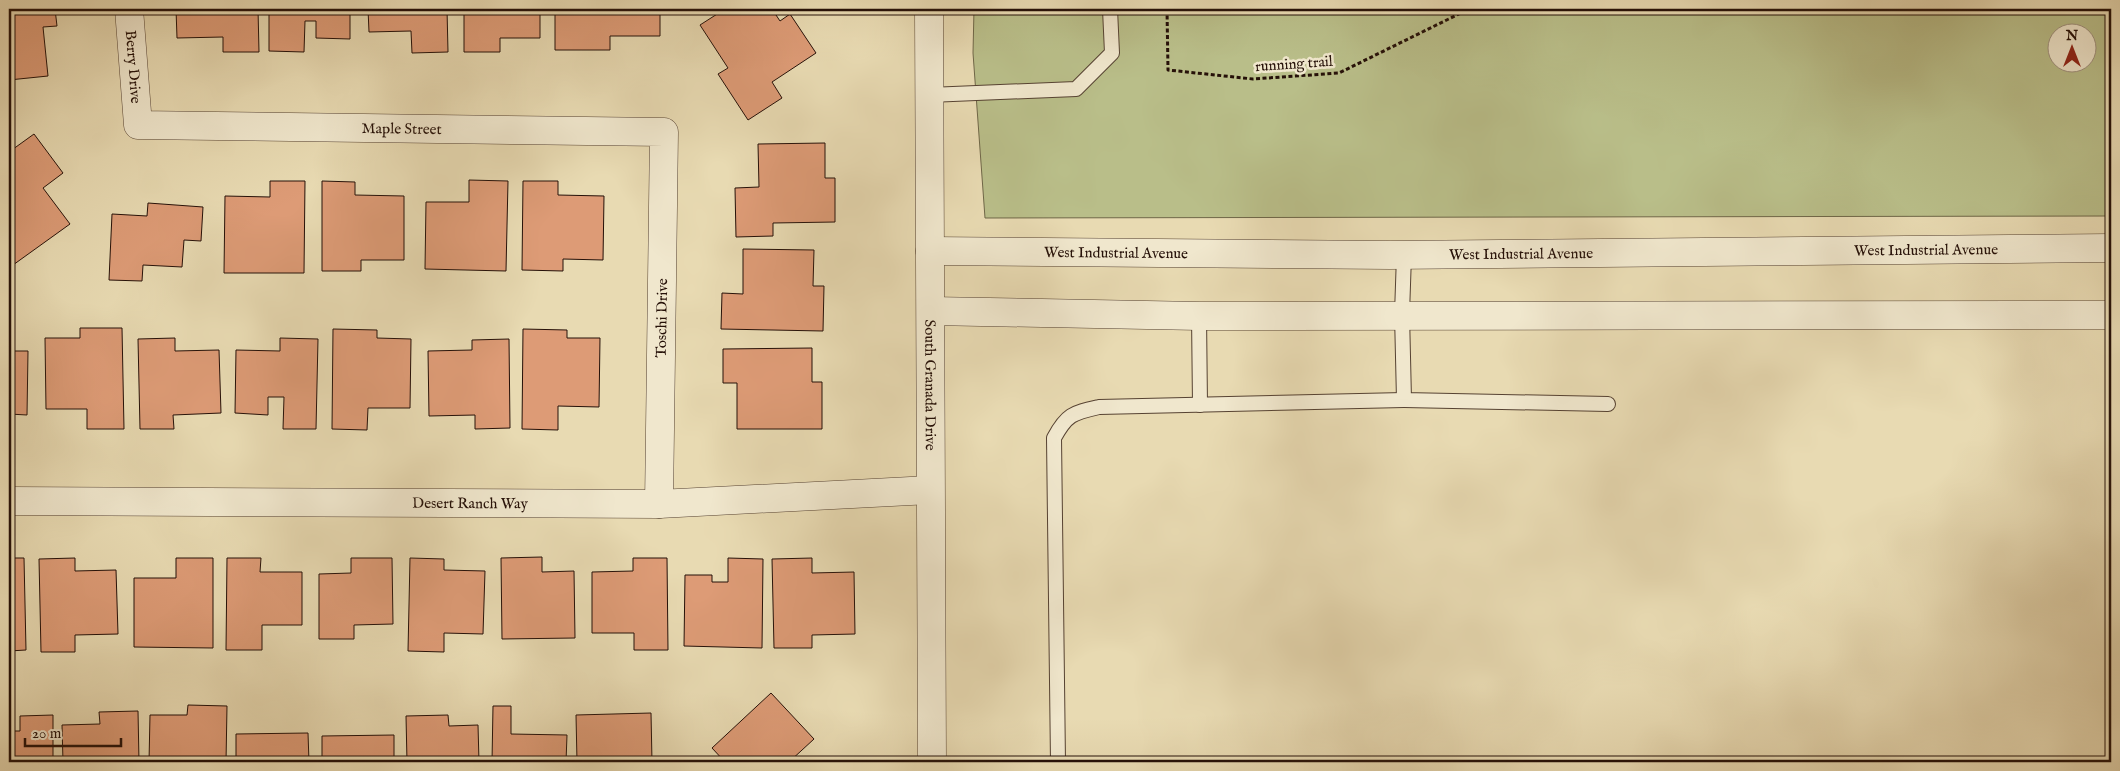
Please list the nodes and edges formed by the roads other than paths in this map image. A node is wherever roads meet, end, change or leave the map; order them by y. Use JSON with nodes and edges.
{"nodes":[{"id":1,"x":129,"y":9,"type":"edge"},
{"id":2,"x":929,"y":9,"type":"edge"},
{"id":3,"x":1110,"y":9,"type":"edge"},
{"id":4,"x":929,"y":95,"type":"junction"},
{"id":5,"x":138,"y":125,"type":"joint"},
{"id":6,"x":664,"y":132,"type":"joint"},
{"id":7,"x":2111,"y":248,"type":"edge"},
{"id":8,"x":930,"y":251,"type":"junction"},
{"id":9,"x":1404,"y":255,"type":"junction"},
{"id":10,"x":931,"y":311,"type":"junction"},
{"id":11,"x":1402,"y":314,"type":"junction"},
{"id":12,"x":2111,"y":315,"type":"edge"},
{"id":13,"x":1199,"y":316,"type":"junction"},
{"id":14,"x":1404,"y":400,"type":"junction"},
{"id":15,"x":1608,"y":404,"type":"dead end"},
{"id":16,"x":1200,"y":405,"type":"junction"},
{"id":17,"x":930,"y":490,"type":"junction"},
{"id":18,"x":9,"y":500,"type":"edge"},
{"id":19,"x":659,"y":504,"type":"junction"},
{"id":20,"x":932,"y":762,"type":"edge"},
{"id":21,"x":1058,"y":762,"type":"edge"}],
"edges":[{"from":1,"to":5,"type":"street","name":"Berry Drive"},
{"from":2,"to":4,"type":"street","name":"South Granada Drive"},
{"from":3,"to":4,"type":"lane"},
{"from":4,"to":8,"type":"street","name":"South Granada Drive"},
{"from":5,"to":6,"type":"street","name":"Maple Street"},
{"from":6,"to":19,"type":"street","name":"Toschi Drive"},
{"from":7,"to":9,"type":"street","name":"West Industrial Avenue"},
{"from":8,"to":9,"type":"street","name":"West Industrial Avenue"},
{"from":8,"to":10,"type":"street","name":"South Granada Drive"},
{"from":9,"to":11,"type":"lane"},
{"from":10,"to":13,"type":"street"},
{"from":10,"to":17,"type":"street","name":"South Granada Drive"},
{"from":11,"to":12,"type":"street"},
{"from":11,"to":13,"type":"street"},
{"from":11,"to":14,"type":"lane"},
{"from":13,"to":16,"type":"lane"},
{"from":14,"to":15,"type":"lane"},
{"from":14,"to":16,"type":"lane"},
{"from":16,"to":21,"type":"lane"},
{"from":17,"to":19,"type":"street","name":"Desert Ranch Way"},
{"from":17,"to":20,"type":"street","name":"South Granada Drive"},
{"from":18,"to":19,"type":"street","name":"Desert Ranch Way"}]}
